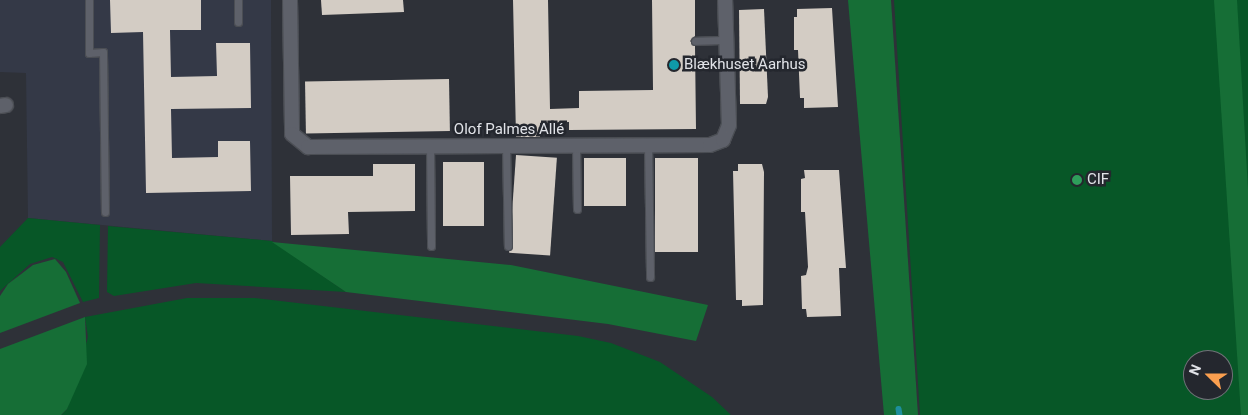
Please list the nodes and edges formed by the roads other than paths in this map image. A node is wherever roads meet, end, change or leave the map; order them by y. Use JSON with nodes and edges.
{"nodes":[{"id":1,"x":89,"y":0,"type":"edge"},
{"id":2,"x":238,"y":0,"type":"edge"},
{"id":3,"x":290,"y":0,"type":"edge"},
{"id":4,"x":725,"y":0,"type":"edge"},
{"id":5,"x":238,"y":22,"type":"dead end"},
{"id":6,"x":725,"y":40,"type":"junction"},
{"id":7,"x":695,"y":41,"type":"dead end"},
{"id":8,"x":430,"y":146,"type":"junction"},
{"id":9,"x":506,"y":146,"type":"junction"},
{"id":10,"x":576,"y":146,"type":"junction"},
{"id":11,"x":648,"y":146,"type":"junction"},
{"id":12,"x":577,"y":209,"type":"dead end"},
{"id":13,"x":105,"y":212,"type":"dead end"},
{"id":14,"x":431,"y":246,"type":"dead end"},
{"id":15,"x":508,"y":246,"type":"dead end"},
{"id":16,"x":650,"y":277,"type":"dead end"}],
"edges":[{"from":1,"to":13,"type":"lane"},
{"from":2,"to":5,"type":"lane"},
{"from":3,"to":8,"type":"street","name":"Olof Palmes Allé"},
{"from":4,"to":6,"type":"street","name":"Olof Palmes Allé"},
{"from":6,"to":7,"type":"lane"},
{"from":6,"to":11,"type":"street","name":"Olof Palmes Allé"},
{"from":8,"to":9,"type":"street","name":"Olof Palmes Allé"},
{"from":8,"to":14,"type":"lane"},
{"from":9,"to":10,"type":"street","name":"Olof Palmes Allé"},
{"from":9,"to":15,"type":"lane"},
{"from":10,"to":11,"type":"street","name":"Olof Palmes Allé"},
{"from":10,"to":12,"type":"lane"},
{"from":11,"to":16,"type":"lane"}]}
